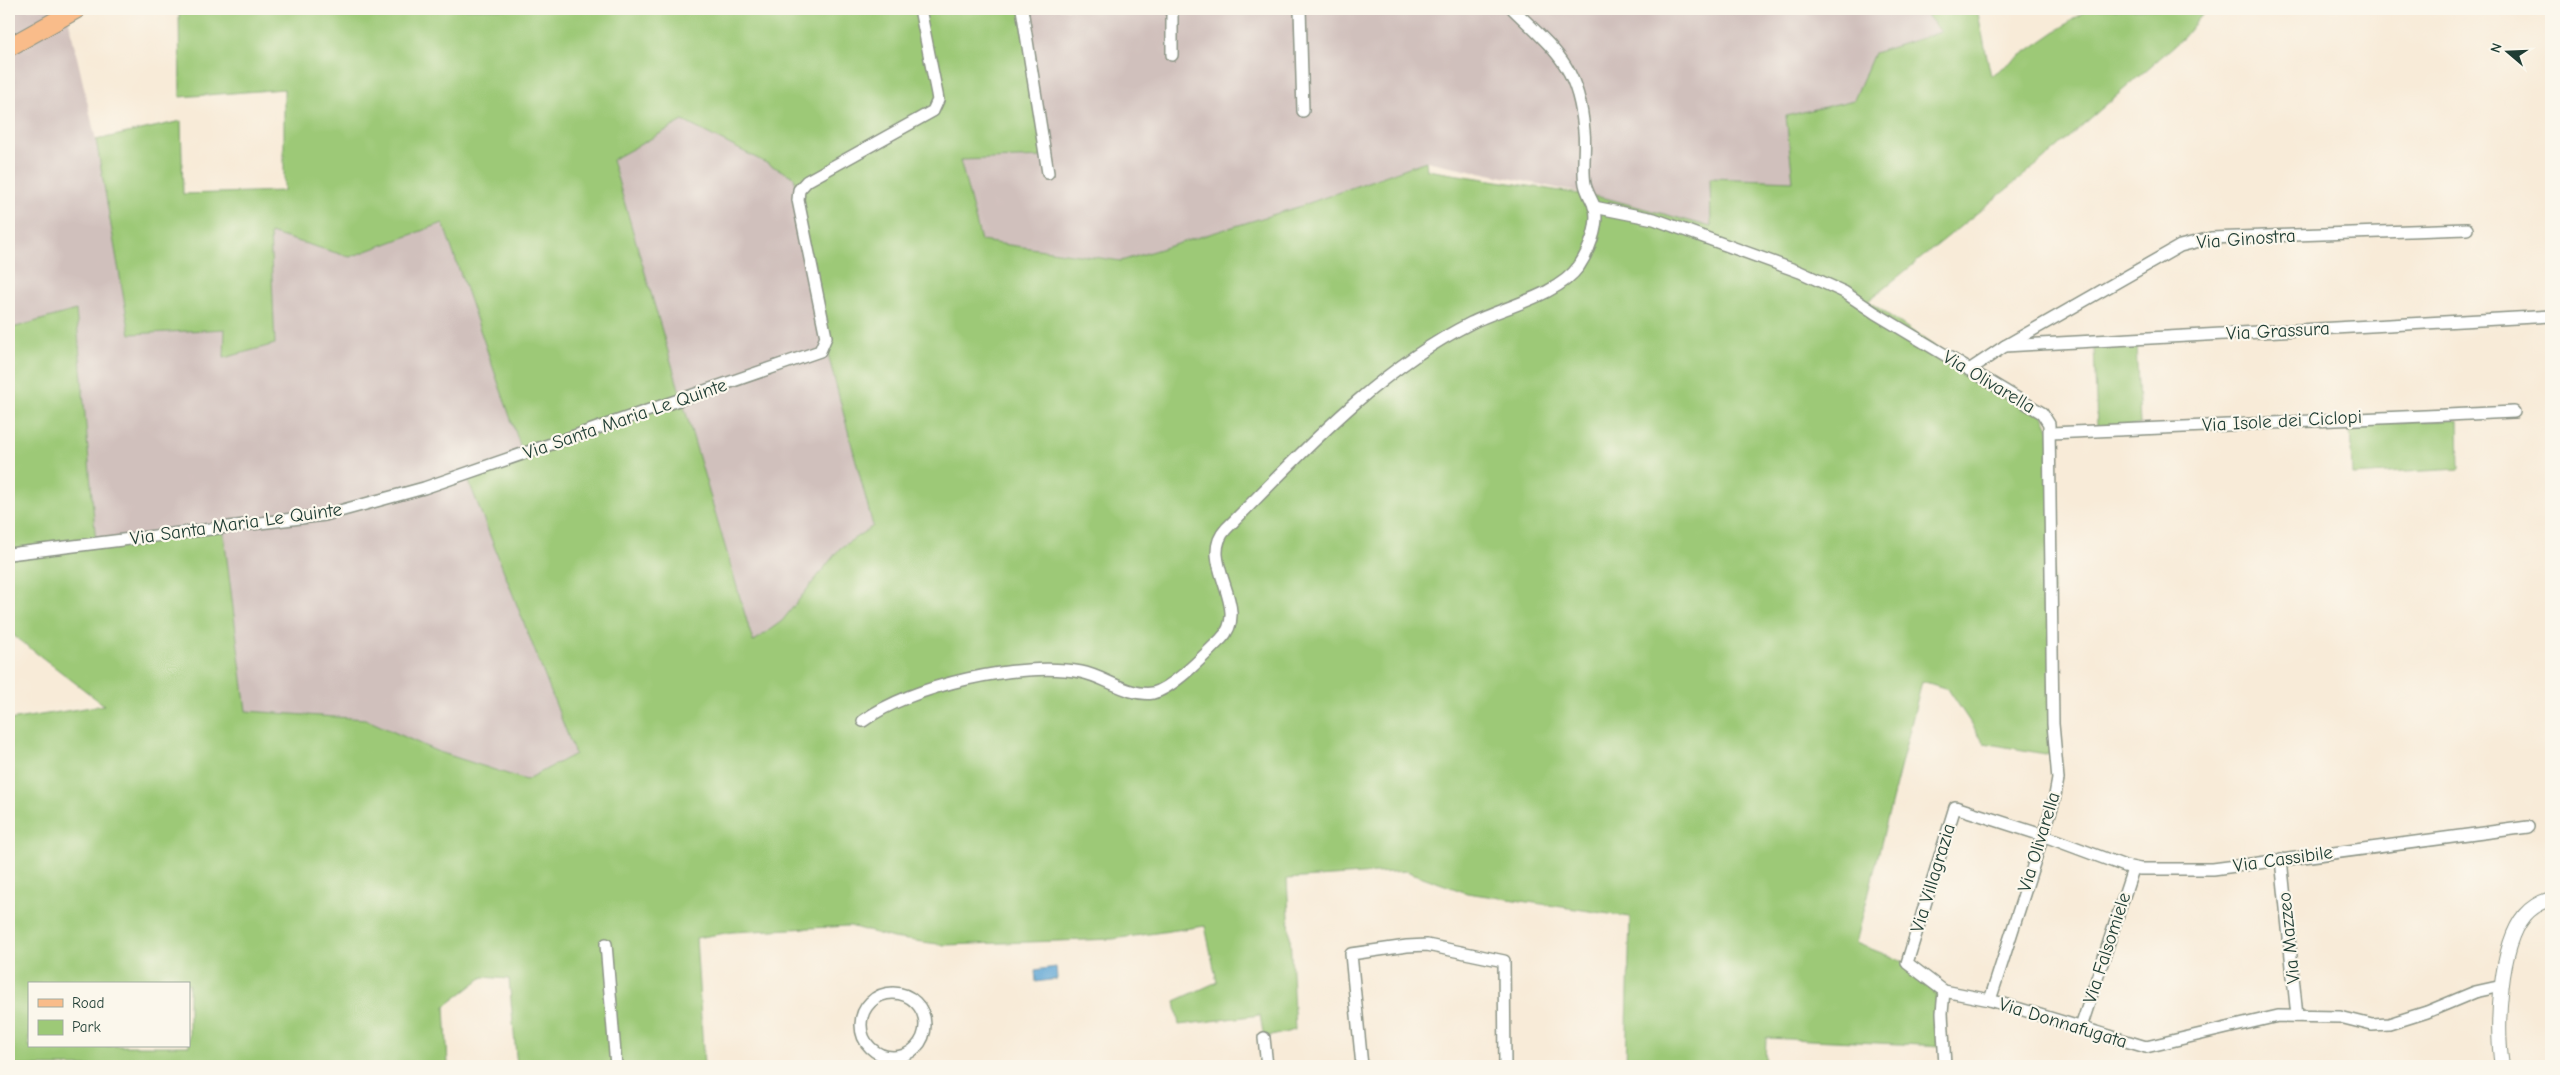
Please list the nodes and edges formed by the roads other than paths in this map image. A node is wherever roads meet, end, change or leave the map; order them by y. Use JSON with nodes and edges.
{"nodes":[{"id":1,"x":77,"y":9,"type":"edge"},
{"id":2,"x":920,"y":9,"type":"edge"},
{"id":3,"x":1022,"y":9,"type":"edge"},
{"id":4,"x":1172,"y":9,"type":"edge"},
{"id":5,"x":1300,"y":9,"type":"edge"},
{"id":6,"x":1513,"y":9,"type":"edge"},
{"id":7,"x":9,"y":47,"type":"edge"},
{"id":8,"x":1172,"y":55,"type":"dead end"},
{"id":9,"x":1303,"y":111,"type":"dead end"},
{"id":10,"x":1048,"y":173,"type":"dead end"},
{"id":11,"x":1594,"y":207,"type":"junction"},
{"id":12,"x":2467,"y":229,"type":"dead end"},
{"id":13,"x":2551,"y":316,"type":"edge"},
{"id":14,"x":2006,"y":346,"type":"junction"},
{"id":15,"x":1968,"y":370,"type":"junction"},
{"id":16,"x":2514,"y":412,"type":"dead end"},
{"id":17,"x":2050,"y":434,"type":"junction"},
{"id":18,"x":9,"y":554,"type":"edge"},
{"id":19,"x":863,"y":721,"type":"dead end"},
{"id":20,"x":2528,"y":827,"type":"dead end"},
{"id":21,"x":2042,"y":835,"type":"junction"},
{"id":22,"x":2281,"y":859,"type":"junction"},
{"id":23,"x":2133,"y":869,"type":"junction"},
{"id":24,"x":2551,"y":899,"type":"edge"},
{"id":25,"x":606,"y":944,"type":"dead end"},
{"id":26,"x":2502,"y":986,"type":"junction"},
{"id":27,"x":1944,"y":991,"type":"junction"},
{"id":28,"x":1990,"y":1000,"type":"junction"},
{"id":29,"x":2297,"y":1016,"type":"junction"},
{"id":30,"x":2081,"y":1027,"type":"junction"},
{"id":31,"x":1264,"y":1038,"type":"dead end"},
{"id":32,"x":889,"y":1062,"type":"edge"},
{"id":33,"x":616,"y":1066,"type":"edge"},
{"id":34,"x":1267,"y":1066,"type":"edge"},
{"id":35,"x":1362,"y":1066,"type":"edge"},
{"id":36,"x":1505,"y":1066,"type":"edge"},
{"id":37,"x":1945,"y":1066,"type":"edge"},
{"id":38,"x":2502,"y":1066,"type":"edge"}],
"edges":[{"from":1,"to":7,"type":"main road"},
{"from":2,"to":18,"type":"street","name":"Via Santa Maria Le Quinte"},
{"from":3,"to":10,"type":"street"},
{"from":4,"to":8,"type":"street"},
{"from":5,"to":9,"type":"street"},
{"from":6,"to":11,"type":"street"},
{"from":11,"to":15,"type":"street","name":"Via Olivarella"},
{"from":11,"to":19,"type":"street"},
{"from":12,"to":14,"type":"street","name":"Via Ginostra"},
{"from":13,"to":14,"type":"street","name":"Via Grassura"},
{"from":14,"to":15,"type":"street","name":"Via Ginostra"},
{"from":15,"to":17,"type":"street","name":"Via Olivarella"},
{"from":16,"to":17,"type":"street","name":"Via Isole dei Ciclopi"},
{"from":17,"to":21,"type":"street","name":"Via Olivarella"},
{"from":20,"to":22,"type":"street","name":"Via Cassibile"},
{"from":21,"to":23,"type":"street","name":"Via Cassibile"},
{"from":21,"to":27,"type":"street","name":"Via Villagrazia"},
{"from":21,"to":28,"type":"street","name":"Via Olivarella"},
{"from":22,"to":23,"type":"street","name":"Via Cassibile"},
{"from":22,"to":29,"type":"street","name":"Via Mazzeo"},
{"from":23,"to":30,"type":"street","name":"Via Falsomiele"},
{"from":24,"to":26,"type":"street"},
{"from":25,"to":33,"type":"street"},
{"from":26,"to":29,"type":"street","name":"Via Donnafugata"},
{"from":26,"to":38,"type":"street"},
{"from":27,"to":28,"type":"street","name":"Via Donnafugata"},
{"from":27,"to":37,"type":"street"},
{"from":28,"to":30,"type":"street","name":"Via Donnafugata"},
{"from":29,"to":30,"type":"street","name":"Via Donnafugata"},
{"from":31,"to":34,"type":"street"},
{"from":32,"to":32,"type":"street"},
{"from":35,"to":36,"type":"street"}]}
